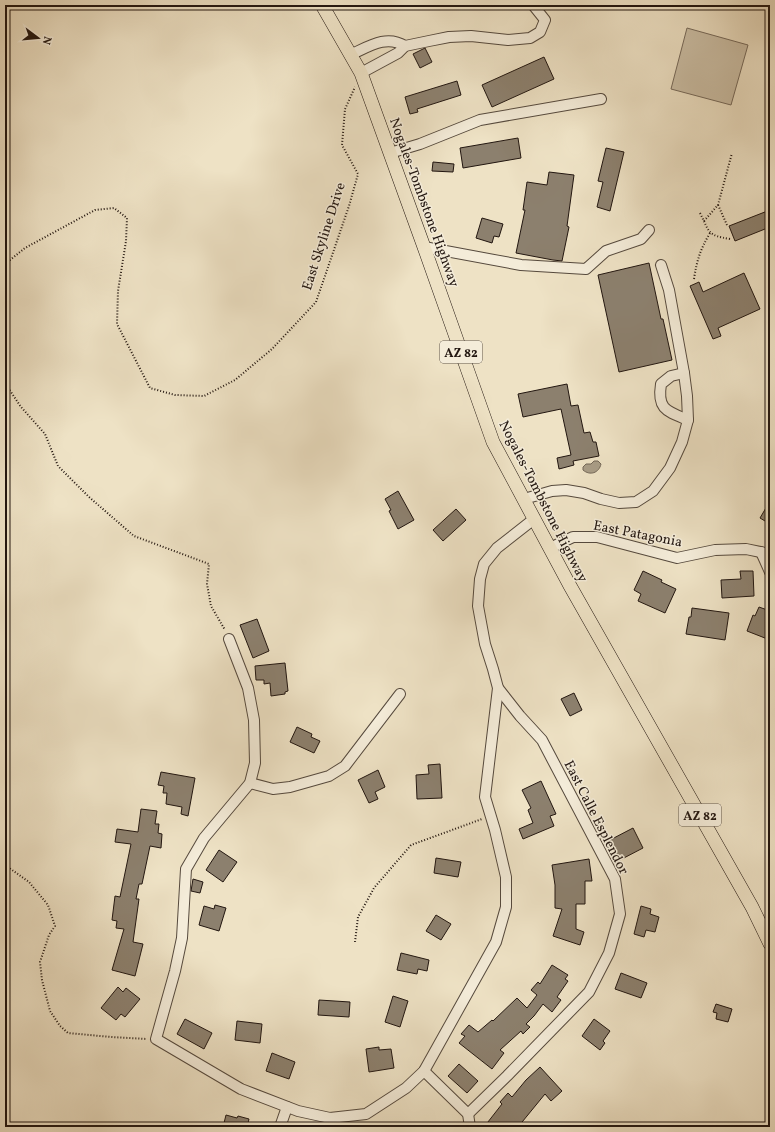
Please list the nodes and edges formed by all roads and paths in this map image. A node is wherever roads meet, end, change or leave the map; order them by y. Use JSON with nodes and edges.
{"nodes":[{"id":1,"x":322,"y":5,"type":"edge"},
{"id":2,"x":533,"y":5,"type":"edge"},
{"id":3,"x":405,"y":46,"type":"junction"},
{"id":4,"x":350,"y":55,"type":"junction"},
{"id":5,"x":361,"y":73,"type":"junction"},
{"id":6,"x":601,"y":99,"type":"dead end"},
{"id":7,"x":390,"y":153,"type":"junction"},
{"id":8,"x":732,"y":153,"type":"dead end"},
{"id":9,"x":718,"y":205,"type":"junction"},
{"id":10,"x":700,"y":213,"type":"dead end"},
{"id":11,"x":704,"y":221,"type":"junction"},
{"id":12,"x":727,"y":225,"type":"dead end"},
{"id":13,"x":649,"y":230,"type":"dead end"},
{"id":14,"x":710,"y":233,"type":"junction"},
{"id":15,"x":730,"y":239,"type":"dead end"},
{"id":16,"x":424,"y":247,"type":"junction"},
{"id":17,"x":5,"y":264,"type":"edge"},
{"id":18,"x":661,"y":265,"type":"dead end"},
{"id":19,"x":694,"y":279,"type":"dead end"},
{"id":20,"x":684,"y":373,"type":"junction"},
{"id":21,"x":5,"y":379,"type":"edge"},
{"id":22,"x":688,"y":420,"type":"junction"},
{"id":23,"x":524,"y":499,"type":"junction"},
{"id":24,"x":534,"y":519,"type":"junction"},
{"id":25,"x":550,"y":548,"type":"junction"},
{"id":26,"x":765,"y":553,"type":"edge"},
{"id":27,"x":770,"y":572,"type":"edge"},
{"id":28,"x":229,"y":639,"type":"joint"},
{"id":29,"x":498,"y":688,"type":"junction"},
{"id":30,"x":400,"y":694,"type":"dead end"},
{"id":31,"x":250,"y":783,"type":"junction"},
{"id":32,"x":490,"y":816,"type":"junction"},
{"id":33,"x":5,"y":865,"type":"edge"},
{"id":34,"x":355,"y":942,"type":"dead end"},
{"id":35,"x":770,"y":944,"type":"edge"},
{"id":36,"x":156,"y":1039,"type":"junction"},
{"id":37,"x":424,"y":1071,"type":"junction"},
{"id":38,"x":287,"y":1107,"type":"junction"},
{"id":39,"x":468,"y":1114,"type":"junction"},
{"id":40,"x":280,"y":1127,"type":"edge"},
{"id":41,"x":470,"y":1127,"type":"edge"}],
"edges":[{"from":1,"to":4,"type":"main road","name":"Nogales-Tombstone Highway","number":"AZ 82"},
{"from":2,"to":3,"type":"street"},
{"from":3,"to":4,"type":"street"},
{"from":3,"to":5,"type":"street"},
{"from":4,"to":5,"type":"main road","name":"Nogales-Tombstone Highway","number":"AZ 82"},
{"from":5,"to":7,"type":"main road","name":"Nogales-Tombstone Highway","number":"AZ 82"},
{"from":5,"to":17,"type":"path","name":"East Skyline Drive"},
{"from":6,"to":7,"type":"street"},
{"from":7,"to":16,"type":"main road","name":"Nogales-Tombstone Highway","number":"AZ 82"},
{"from":8,"to":9,"type":"path"},
{"from":9,"to":11,"type":"path"},
{"from":9,"to":12,"type":"path"},
{"from":10,"to":11,"type":"path"},
{"from":11,"to":14,"type":"path"},
{"from":13,"to":16,"type":"street"},
{"from":14,"to":15,"type":"path"},
{"from":14,"to":19,"type":"path"},
{"from":16,"to":23,"type":"main road","name":"Nogales-Tombstone Highway","number":"AZ 82"},
{"from":18,"to":20,"type":"street"},
{"from":20,"to":22,"type":"street"},
{"from":20,"to":22,"type":"street"},
{"from":21,"to":28,"type":"path"},
{"from":22,"to":23,"type":"street"},
{"from":23,"to":24,"type":"main road","name":"Nogales-Tombstone Highway","number":"AZ 82"},
{"from":24,"to":25,"type":"main road","name":"Nogales-Tombstone Highway","number":"AZ 82"},
{"from":24,"to":29,"type":"street"},
{"from":25,"to":26,"type":"street","name":"East Patagonia"},
{"from":25,"to":35,"type":"main road","name":"Nogales-Tombstone Highway","number":"AZ 82"},
{"from":26,"to":27,"type":"street"},
{"from":28,"to":31,"type":"street"},
{"from":29,"to":32,"type":"street"},
{"from":29,"to":39,"type":"street","name":"East Calle Esplendor"},
{"from":30,"to":31,"type":"street"},
{"from":31,"to":36,"type":"street"},
{"from":32,"to":34,"type":"path"},
{"from":32,"to":37,"type":"street"},
{"from":33,"to":36,"type":"path"},
{"from":36,"to":38,"type":"street"},
{"from":37,"to":38,"type":"street"},
{"from":37,"to":39,"type":"street"},
{"from":38,"to":40,"type":"street"},
{"from":39,"to":41,"type":"street"}]}
